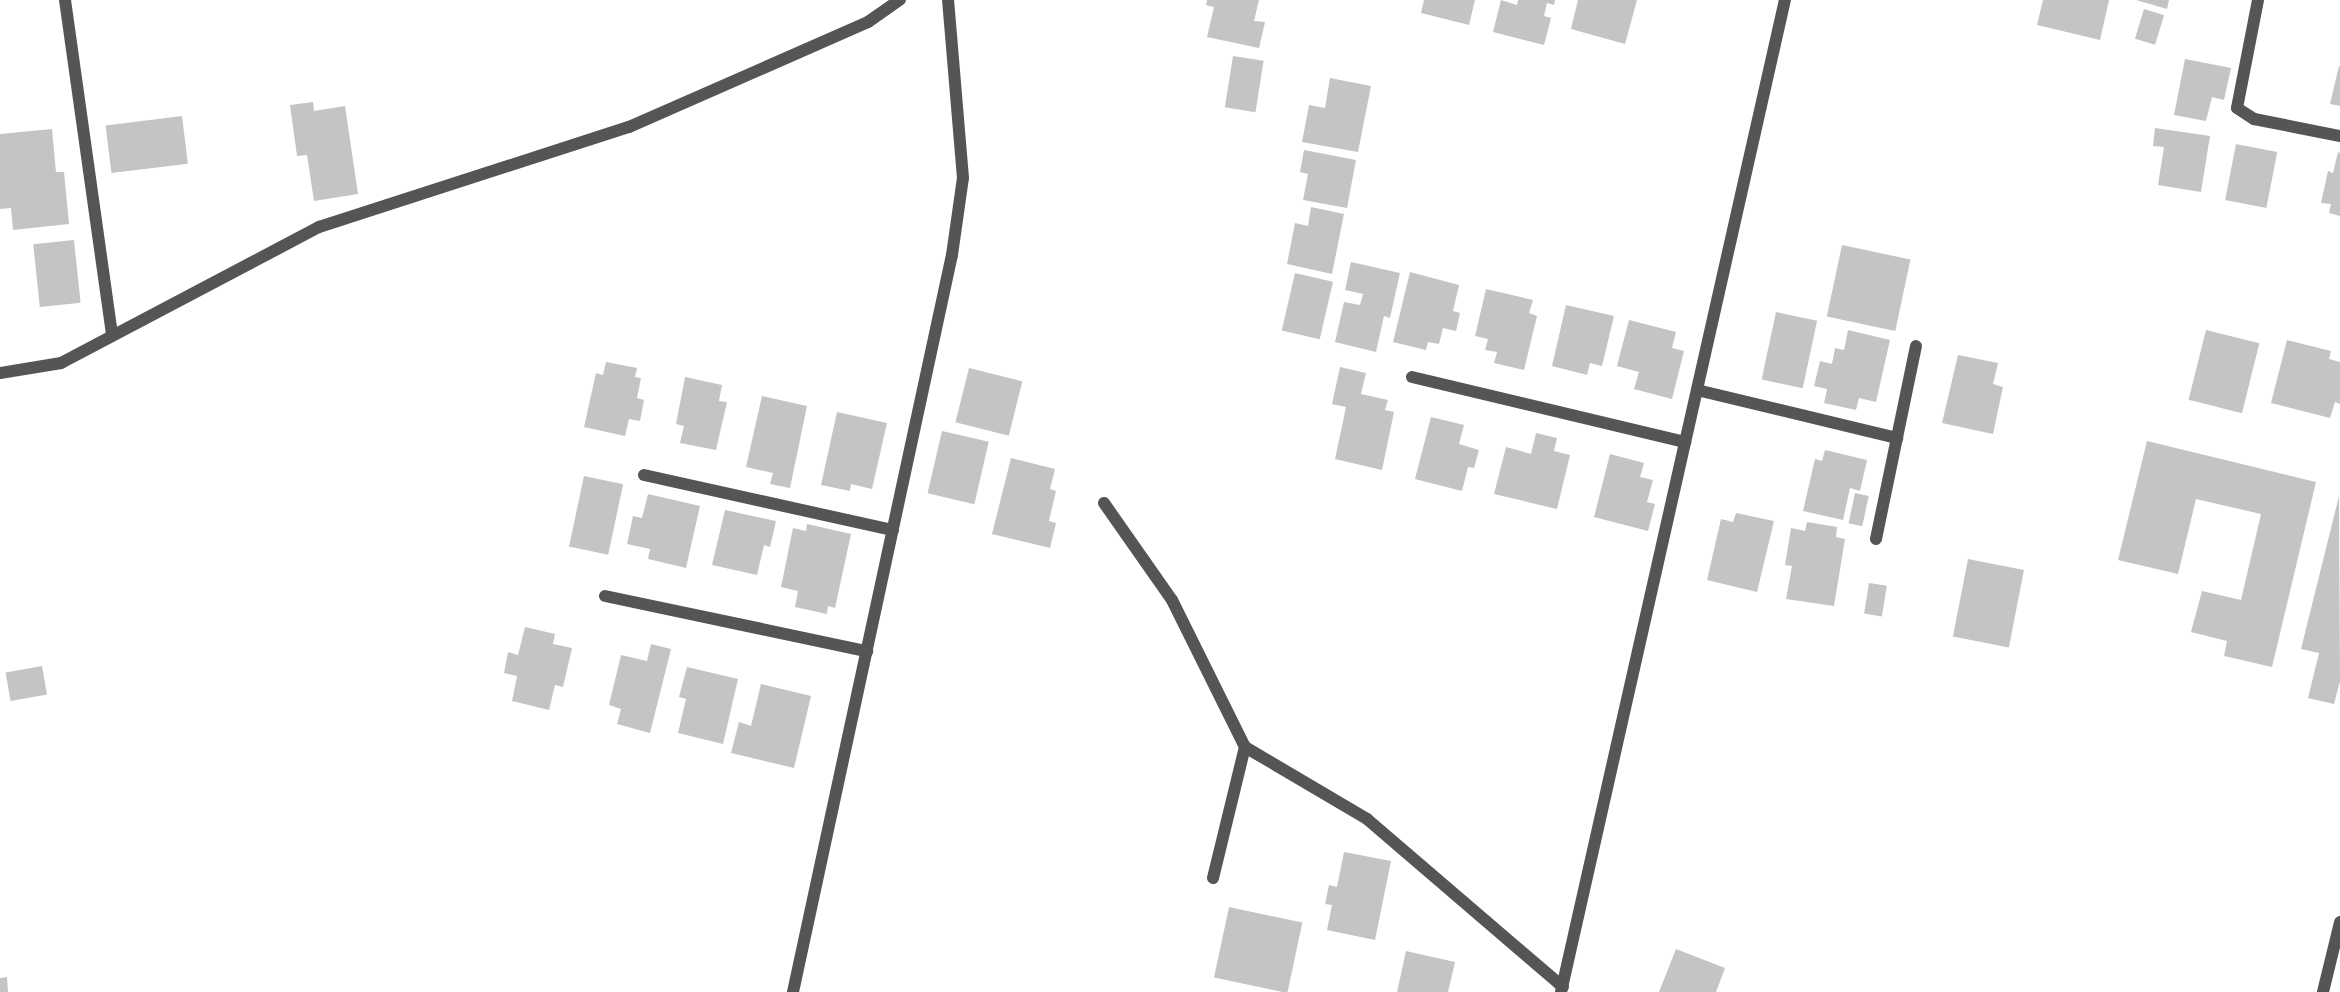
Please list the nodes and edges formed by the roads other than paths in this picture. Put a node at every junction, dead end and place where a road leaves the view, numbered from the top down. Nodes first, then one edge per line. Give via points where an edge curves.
1 (65, 0) edge
2 (900, 0) edge
3 (948, 0) edge
4 (1785, 0) edge
5 (2258, 0) edge
6 (2340, 136) edge
7 (112, 333) junction
8 (1916, 346) dead end
9 (0, 373) edge
10 (1412, 377) dead end
11 (1697, 390) junction
12 (1897, 438) junction
13 (1685, 442) junction
14 (644, 475) dead end
15 (1104, 503) dead end
16 (893, 530) junction
17 (1876, 539) dead end
18 (605, 596) dead end
19 (867, 651) junction
20 (1245, 747) junction
21 (1213, 878) dead end
22 (2339, 930) edge
23 (1562, 989) edge
24 (794, 992) edge
25 (2324, 992) edge

1 - 7 street
2 - 7 street via 868,22 629,127 319,226 168,309
3 - 16 street via 963,178 952,255
4 - 11 street
5 - 6 street via 2237,108 2254,119
7 - 9 street via 61,363
8 - 12 street
10 - 13 street
11 - 12 street
11 - 13 street
12 - 17 street
13 - 23 street
14 - 16 street
15 - 20 street via 1172,600
16 - 19 street
18 - 19 street
19 - 24 street
20 - 21 street
20 - 23 street via 1367,819
22 - 25 street

